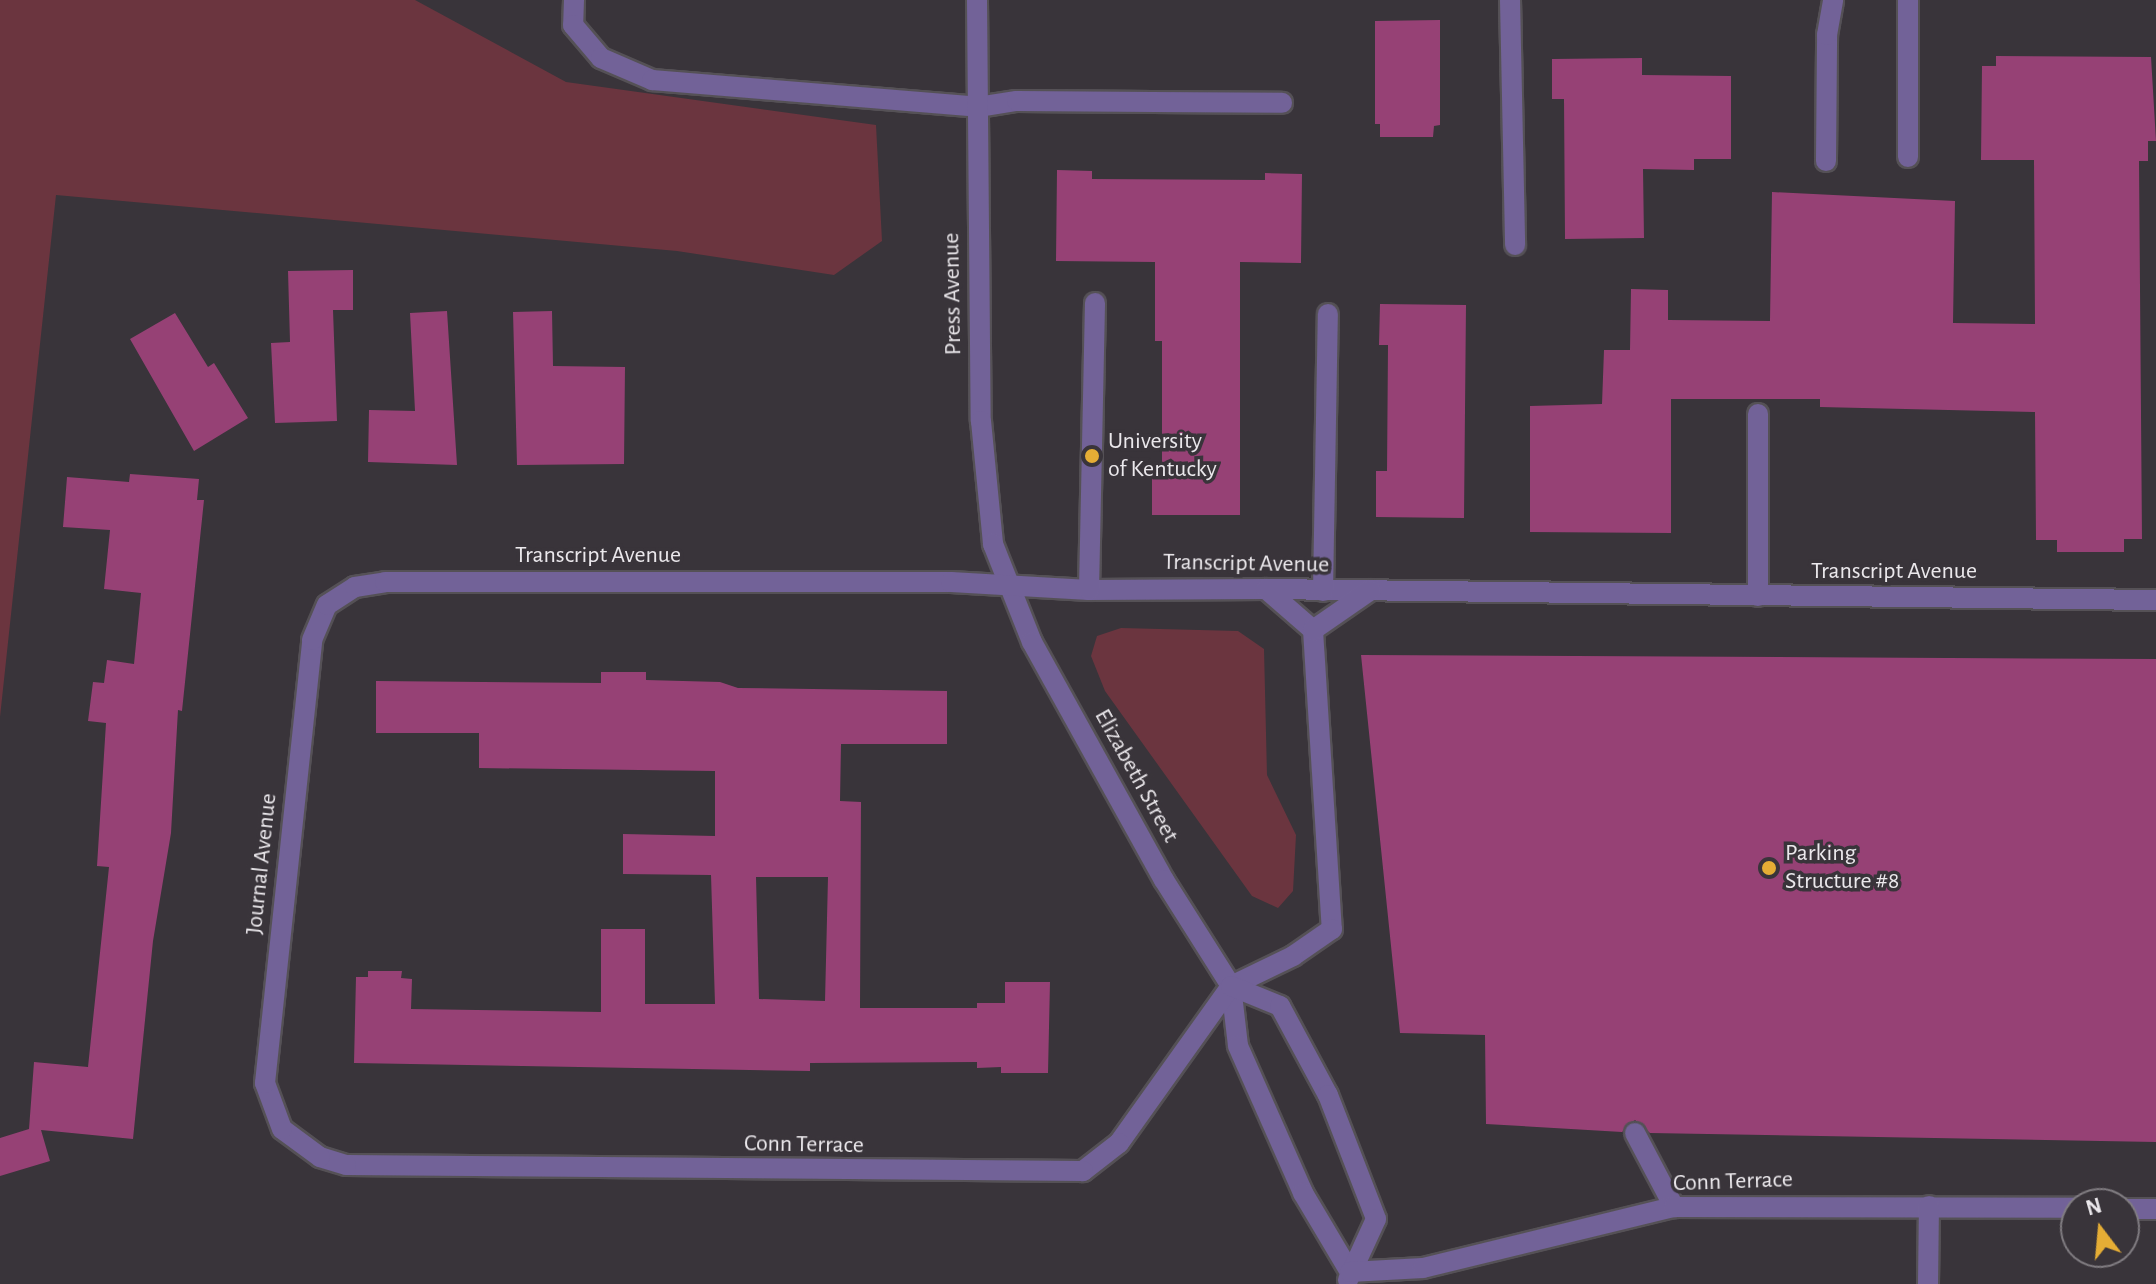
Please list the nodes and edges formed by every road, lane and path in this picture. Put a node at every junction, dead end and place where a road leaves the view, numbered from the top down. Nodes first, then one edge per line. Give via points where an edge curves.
1 (574, 0) edge
2 (977, 0) edge
3 (1510, 0) edge
4 (1833, 0) edge
5 (1908, 0) edge
6 (1282, 103) dead end
7 (978, 107) junction
8 (1908, 157) dead end
9 (1826, 161) dead end
10 (1515, 245) dead end
11 (1095, 303) dead end
12 (1328, 314) dead end
13 (1758, 414) dead end
14 (1006, 585) junction
15 (1266, 589) junction
16 (1089, 590) junction
17 (1371, 590) junction
18 (1323, 591) junction
19 (338, 595) joint
20 (1758, 596) junction
21 (2156, 600) edge
22 (1313, 630) junction
23 (1231, 986) junction
24 (1635, 1133) dead end
25 (290, 1140) joint
26 (1929, 1206) junction
27 (1674, 1207) junction
28 (2060, 1208) edge
29 (1348, 1278) edge
30 (1928, 1284) edge

1 - 7 street via 573,25 601,58 652,80
2 - 7 street, Press Avenue
3 - 10 street
4 - 9 street via 1827,35
5 - 8 street
6 - 7 street via 1017,101
7 - 14 street, Press Avenue via 984,475 993,544
11 - 16 street
12 - 18 street
13 - 20 street
14 - 16 street, Transcript Avenue
14 - 19 street, Transcript Avenue via 385,582
14 - 23 street, Elizabeth Street via 1164,880
15 - 16 street, Transcript Avenue
15 - 18 street, Transcript Avenue
15 - 22 street
17 - 18 street, Transcript Avenue
17 - 20 street, Transcript Avenue
17 - 22 street
19 - 25 street, Journal Avenue via 327,605 312,640 265,1083 267,1098
20 - 21 street, Transcript Avenue
22 - 23 street via 1332,929 1293,956
23 - 25 street, Conn Terrace via 1119,1143 1083,1171 1058,1175 346,1165
23 - 29 street, Elizabeth Street via 1238,1046 1303,1193
23 - 29 street via 1280,1006 1328,1095 1376,1219
24 - 27 street
26 - 27 street, Conn Terrace
26 - 28 street, Conn Terrace
26 - 30 street
27 - 29 street, Conn Terrace via 1423,1268

